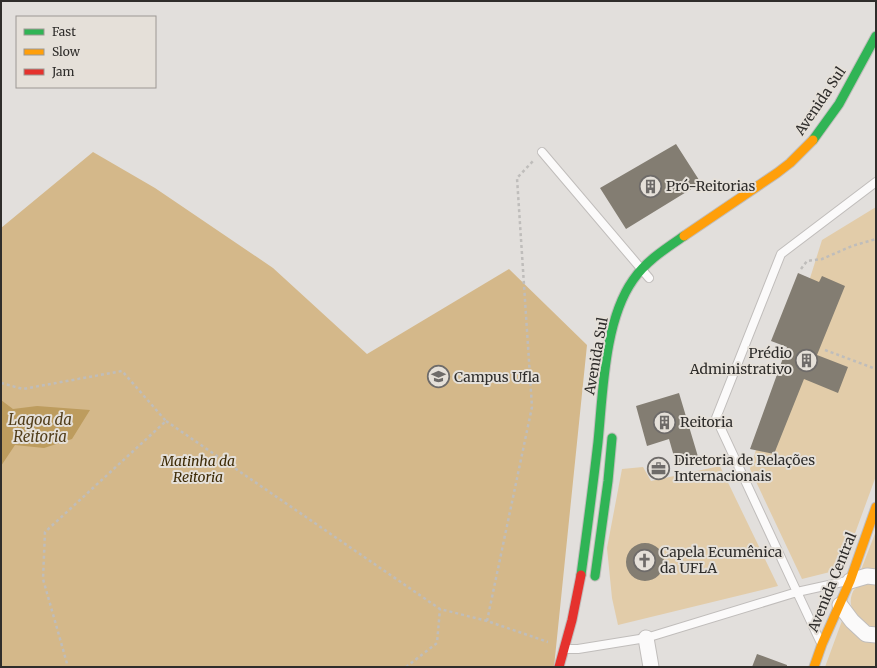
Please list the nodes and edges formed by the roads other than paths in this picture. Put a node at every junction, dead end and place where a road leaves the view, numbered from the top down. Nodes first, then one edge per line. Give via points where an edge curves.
1 (876, 36) edge
2 (542, 152) road end
3 (876, 182) edge
4 (640, 269) junction
5 (649, 278) dead end
6 (614, 426) dead end
7 (876, 507) edge
8 (876, 577) edge
9 (850, 581) junction
10 (594, 584) dead end
11 (797, 592) junction
12 (840, 605) junction
13 (876, 635) edge
14 (582, 637) dead end
15 (646, 638) junction
16 (822, 644) junction
17 (565, 648) junction
18 (577, 652) junction
19 (559, 667) edge
20 (651, 667) edge
21 (814, 667) edge

1 - 4 street, Avenida Sul via 847,92 821,132 805,149 754,190 692,229
2 - 4 lane
3 - 11 lane via 781,254 716,418
4 - 5 lane
4 - 17 street, Avenida Sul via 628,288 618,313 608,356 582,571
6 - 10 street
7 - 9 street, Avenida Central
8 - 9 street via 867,576
9 - 11 lane
9 - 12 street, Avenida Central
11 - 15 lane
11 - 16 lane
12 - 13 street via 866,634
12 - 16 street, Avenida Central
14 - 18 street
15 - 18 lane
15 - 20 street
16 - 21 street, Avenida Central
17 - 18 lane
17 - 19 street, Avenida Sul

